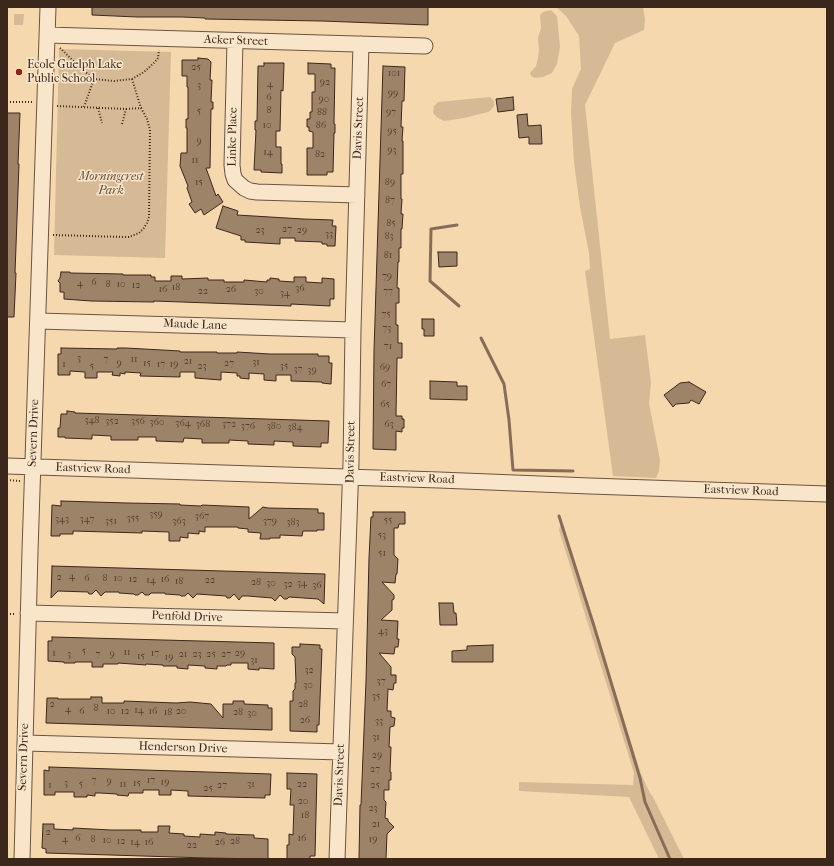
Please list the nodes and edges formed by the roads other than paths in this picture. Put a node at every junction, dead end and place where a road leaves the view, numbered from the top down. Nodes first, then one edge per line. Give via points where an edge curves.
1 (48, 7) edge
2 (47, 35) junction
3 (235, 41) junction
4 (361, 44) junction
5 (425, 46) dead end
6 (357, 195) junction
7 (38, 321) junction
8 (353, 330) junction
9 (7, 466) edge
10 (33, 467) junction
11 (350, 477) junction
12 (827, 494) edge
13 (22, 614) junction
14 (345, 621) junction
15 (25, 743) junction
16 (341, 752) junction
17 (22, 859) edge
18 (337, 859) edge

1 - 2 street, Severn Drive
2 - 3 street, Acker Street
2 - 7 street, Severn Drive
3 - 4 street, Acker Street
3 - 6 street, Linke Place via 232,165 235,180 244,188 256,192
4 - 5 street, Acker Street
4 - 6 street, Davis Street
6 - 8 street, Davis Street
7 - 8 street, Maude Lane
7 - 10 street, Severn Drive
8 - 11 street, Davis Street
9 - 10 street, Eastview Road
10 - 11 street, Eastview Road
10 - 13 street, Severn Drive
11 - 12 street, Eastview Road
11 - 14 street, Davis Street
13 - 14 street, Penfold Drive
13 - 15 street, Severn Drive
14 - 16 street, Davis Street
15 - 16 street, Henderson Drive
15 - 17 street, Severn Drive
16 - 18 street, Davis Street

